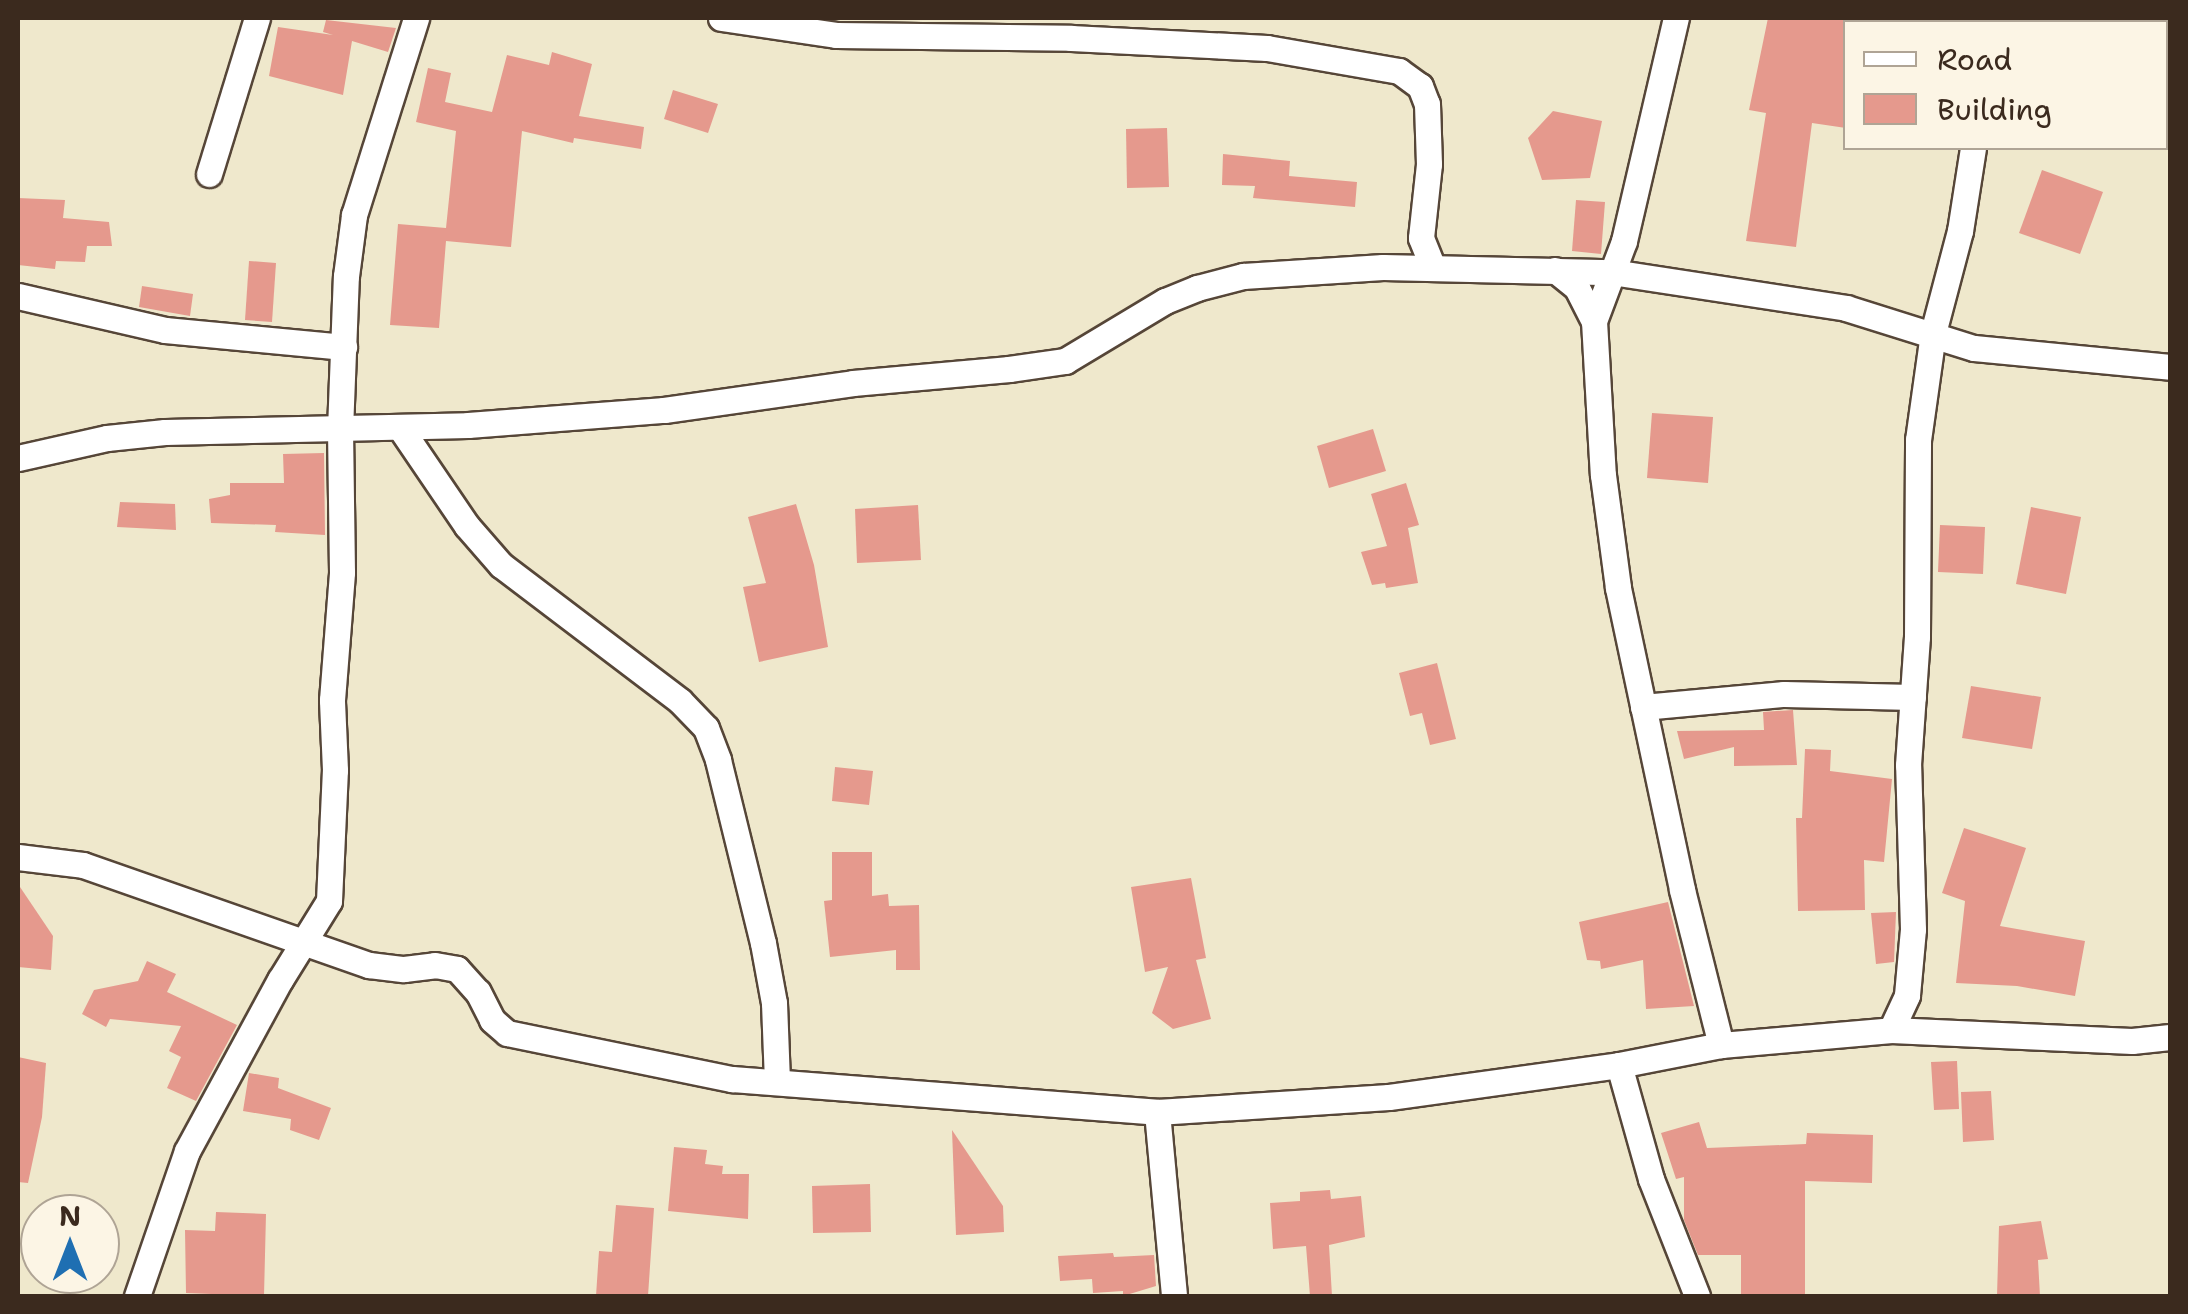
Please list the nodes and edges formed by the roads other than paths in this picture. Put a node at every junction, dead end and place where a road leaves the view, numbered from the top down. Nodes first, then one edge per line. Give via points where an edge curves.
1 (257, 18) edge
2 (416, 18) edge
3 (721, 18) edge
4 (1045, 18) edge
5 (1676, 18) edge
6 (1071, 38) junction
7 (1973, 150) edge
8 (209, 174) dead end
9 (1433, 268) junction
10 (1555, 270) junction
11 (1612, 272) junction
12 (18, 296) edge
13 (1594, 321) junction
14 (1933, 333) junction
15 (344, 347) junction
16 (2170, 367) edge
17 (340, 430) junction
18 (401, 430) junction
19 (18, 458) edge
20 (1913, 697) junction
21 (1643, 708) junction
22 (18, 858) edge
23 (305, 941) junction
24 (1891, 1030) junction
25 (2170, 1037) edge
26 (1722, 1045) junction
27 (1619, 1065) junction
28 (778, 1081) junction
29 (1157, 1112) junction
30 (137, 1296) edge
31 (1174, 1296) edge
32 (1697, 1296) edge

1 - 8 street
2 - 15 street via 354,215
3 - 6 street via 836,35
4 - 6 street
5 - 11 street
6 - 9 street via 1267,48 1399,70 1420,86 1427,104 1421,238
7 - 14 street
9 - 10 street
9 - 18 street via 1244,276 1165,301 1065,361 664,410
10 - 11 street
10 - 13 street via 1577,288
11 - 13 street
11 - 14 street via 1846,308
12 - 15 street via 165,330
13 - 21 street via 1603,475
14 - 16 street via 1974,348
14 - 20 street via 1918,440
15 - 17 street
17 - 18 street
17 - 19 street via 165,432
17 - 23 street via 334,854 330,901
18 - 28 street via 501,566 680,700 706,728 764,943
20 - 21 street via 1784,694
20 - 24 street via 1910,970
21 - 26 street
22 - 23 street via 83,866
23 - 28 street via 369,965 456,969 507,1033 732,1079
23 - 30 street via 187,1152
24 - 25 street
24 - 26 street
26 - 27 street
27 - 29 street via 1389,1097
27 - 32 street via 1651,1180
28 - 29 street
29 - 31 street

